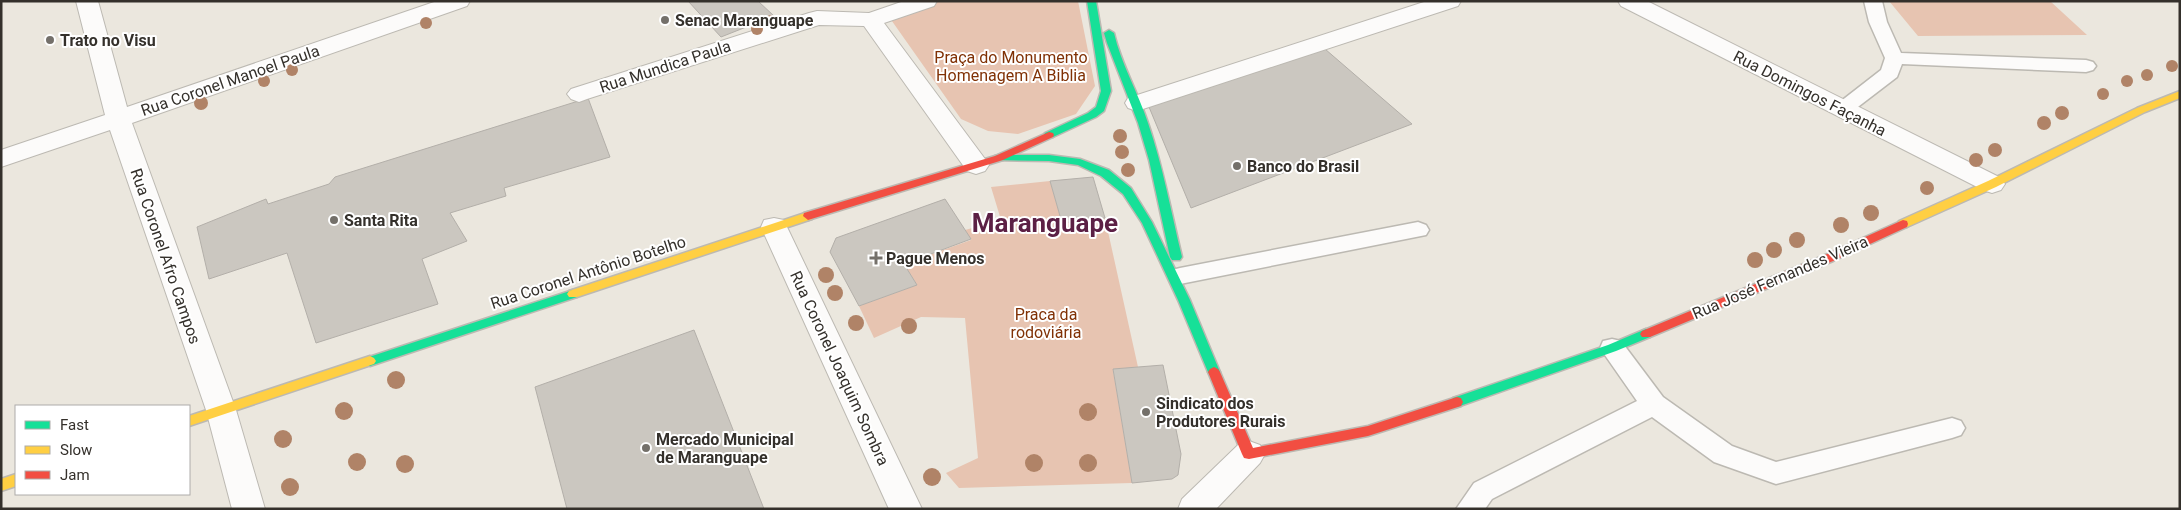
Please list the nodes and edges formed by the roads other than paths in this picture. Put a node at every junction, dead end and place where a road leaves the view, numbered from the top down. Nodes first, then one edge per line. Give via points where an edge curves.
1 (87, 1) edge
2 (459, 1) edge
3 (798, 1) edge
4 (926, 1) edge
5 (1091, 1) edge
6 (1098, 1) edge
7 (1450, 1) edge
8 (1629, 1) edge
9 (1873, 1) edge
10 (817, 18) junction
11 (871, 20) junction
12 (1894, 58) junction
13 (2086, 66) dead end
14 (579, 94) dead end
15 (2180, 94) edge
16 (1136, 103) junction
17 (1843, 109) junction
18 (118, 119) junction
19 (999, 158) junction
20 (1, 159) edge
21 (976, 165) junction
22 (1992, 184) junction
23 (774, 227) junction
24 (1418, 230) dead end
25 (1180, 276) junction
26 (1184, 300) junction
27 (1612, 348) junction
28 (1654, 404) junction
29 (221, 410) junction
30 (190, 421) edge
31 (1952, 428) dead end
32 (1249, 454) junction
33 (15, 480) edge
34 (1, 485) edge
35 (249, 509) edge
36 (906, 509) edge
37 (1194, 509) edge
38 (1469, 509) edge

1 - 18 street, Rua Coronel Afro Campos
2 - 18 street, Rua Coronel Manoel Paula
3 - 10 street
4 - 11 street, Rua Mundica Paula
5 - 19 street, Rua Coronel Antônio Botelho via 1106,91 1100,109
6 - 16 street via 1114,52
7 - 16 street
8 - 17 street, Rua Domingos Façanha
9 - 12 lane via 1878,22
10 - 11 street, Rua Mundica Paula
10 - 14 street, Rua Mundica Paula
11 - 21 street
12 - 13 lane
12 - 17 lane via 1890,73
15 - 22 street, Rua José Fernandes Vieira
16 - 25 street via 1152,151
17 - 22 street, Rua Domingos Façanha
18 - 20 street, Rua Coronel Manoel Paula
18 - 29 street, Rua Coronel Afro Campos
19 - 21 street, Rua Coronel Antônio Botelho
19 - 26 street, Rua Coronel Antônio Botelho via 1080,162 1105,173 1127,191 1147,222
21 - 23 street, Rua Coronel Antônio Botelho
22 - 27 street, Rua José Fernandes Vieira via 1829,258
23 - 29 street, Rua Coronel Antônio Botelho
23 - 36 street, Rua Coronel Joaquim Sombra
24 - 25 lane
25 - 26 street
26 - 32 street
27 - 28 lane
27 - 32 street, Rua José Fernandes Vieira via 1368,431
28 - 31 lane via 1723,454 1776,473
28 - 38 lane via 1483,491
29 - 30 street, Rua Coronel Antônio Botelho
29 - 35 street, Rua Coronel Afro Campos
32 - 37 street
33 - 34 street

